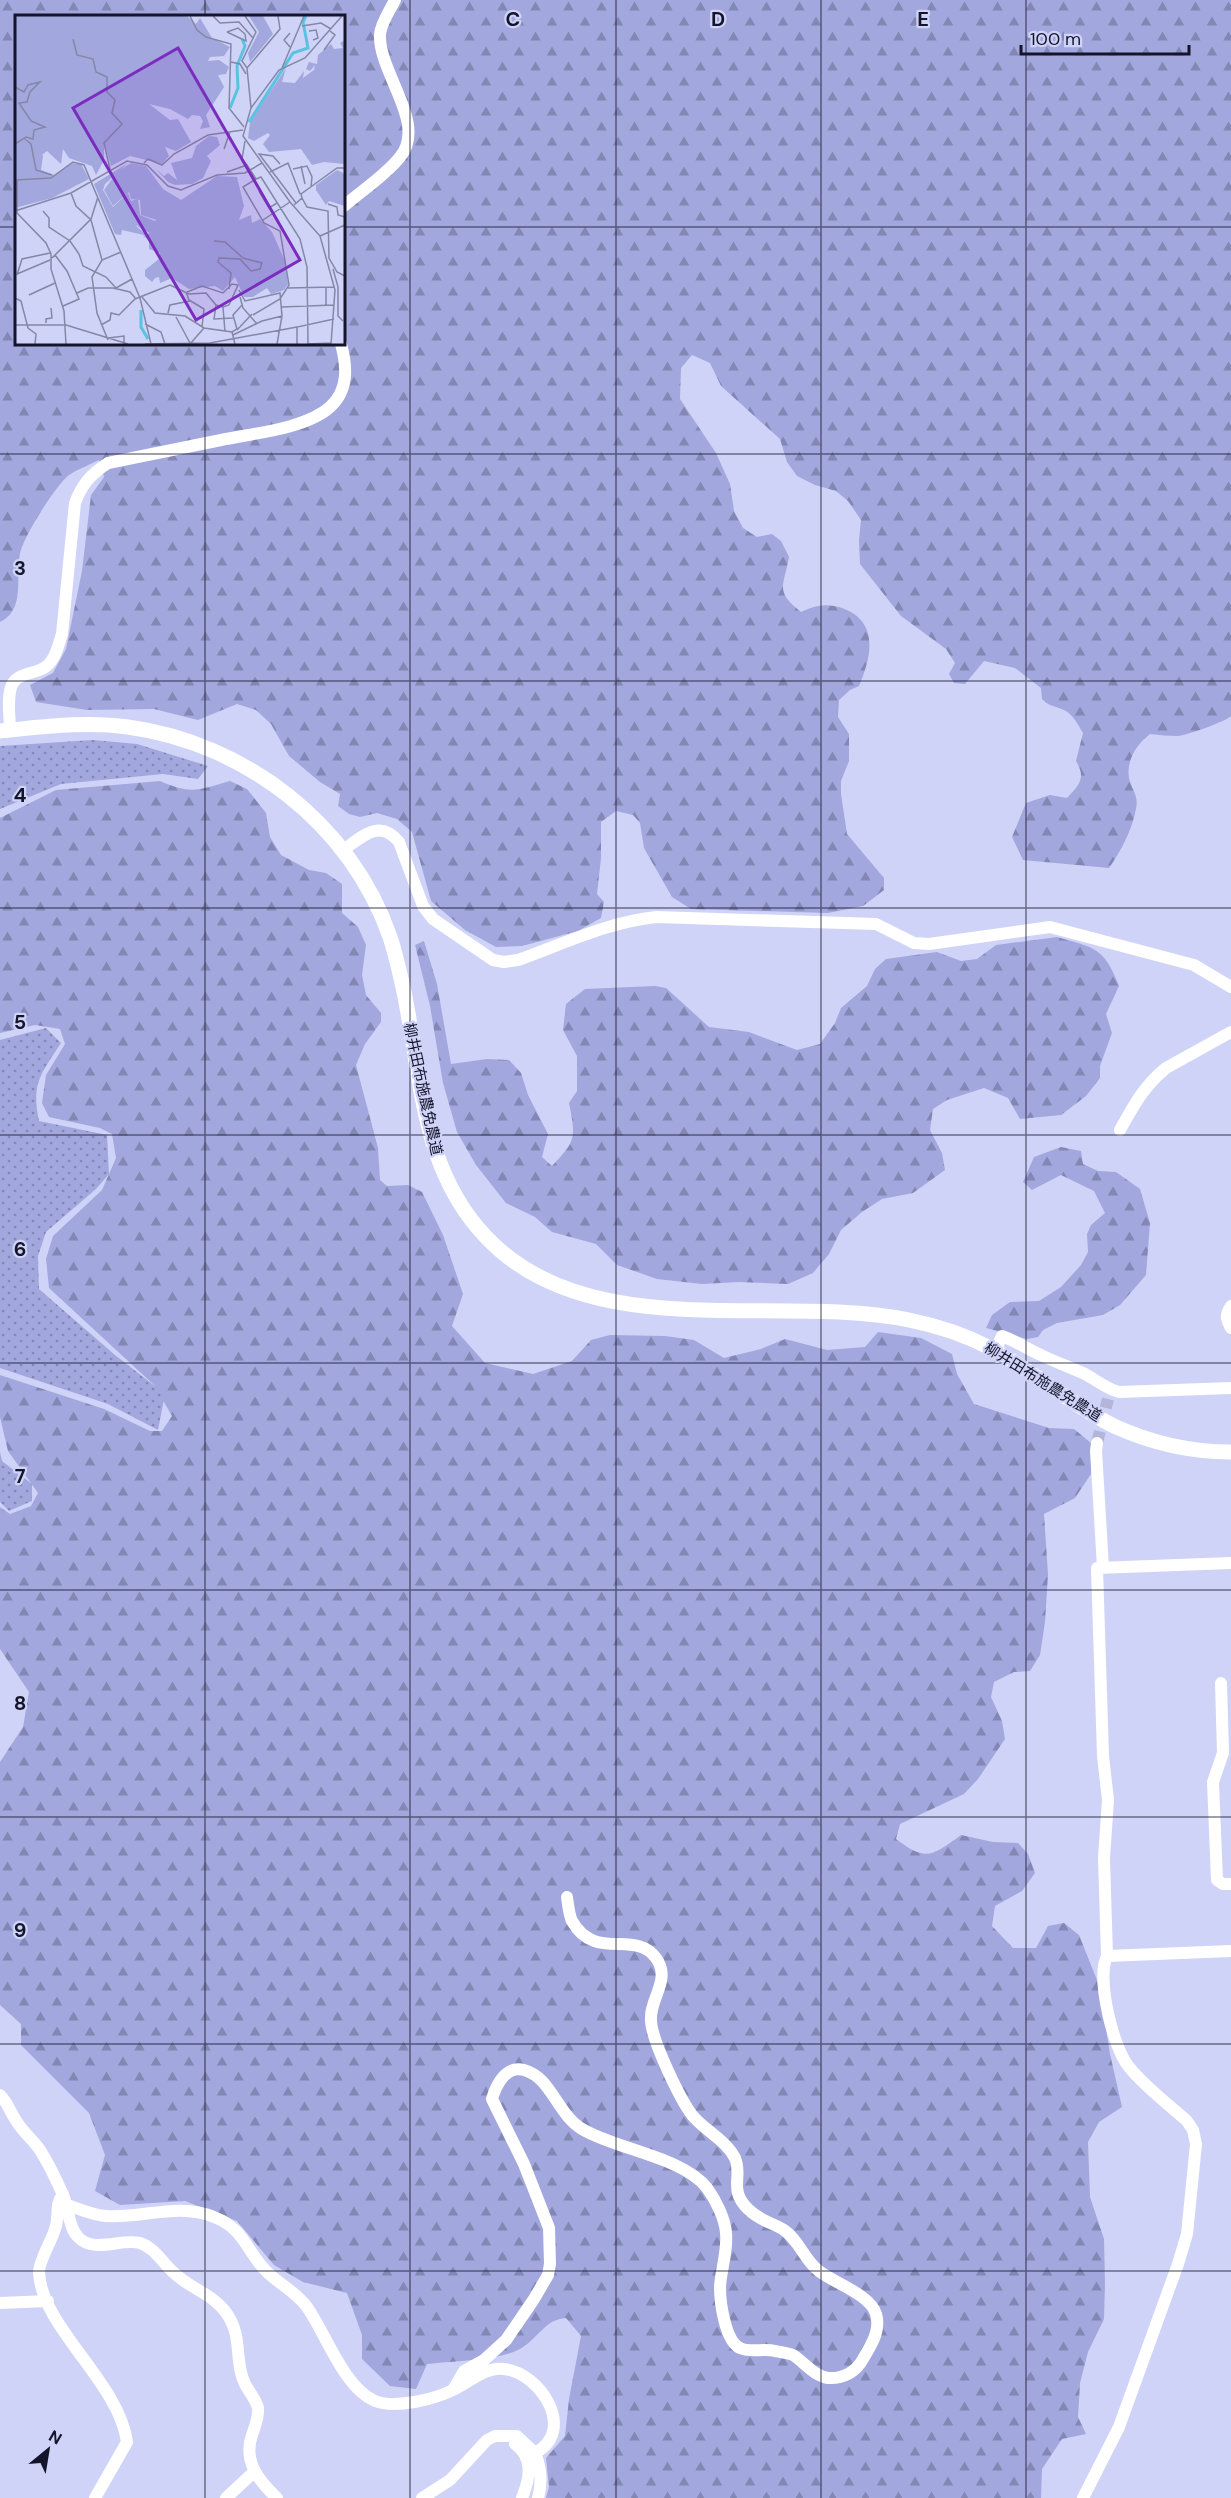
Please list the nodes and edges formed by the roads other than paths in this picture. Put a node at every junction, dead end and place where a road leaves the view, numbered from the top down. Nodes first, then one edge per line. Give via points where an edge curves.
1 (395, 0) edge
2 (345, 205) edge
3 (341, 345) edge
4 (5, 730) edge
5 (342, 851) junction
6 (1231, 987) edge
7 (1231, 1032) edge
8 (1120, 1130) dead end
9 (1231, 1306) edge
10 (1231, 1328) edge
11 (995, 1351) junction
12 (1231, 1388) edge
13 (1097, 1443) tunnel mouth
14 (1231, 1452) edge
15 (1231, 1563) edge
16 (1102, 1567) junction
17 (1221, 1683) dead end
18 (1231, 1884) edge
19 (567, 1897) dead end
20 (1231, 1951) edge
21 (1107, 1956) junction
22 (0, 2095) edge
23 (65, 2199) junction
24 (48, 2301) junction
25 (0, 2303) edge
26 (453, 2390) junction
27 (504, 2436) junction
28 (535, 2453) junction
29 (254, 2472) junction
30 (95, 2498) edge
31 (226, 2498) edge
32 (277, 2498) edge
33 (422, 2498) edge
34 (522, 2498) edge
35 (538, 2498) edge
36 (1083, 2498) edge

1 - 2 street via 380,32 383,54 409,127 408,142 400,157
3 - 4 street via 344,389 332,406 317,417 108,464 93,472 80,488 75,503 62,634 57,650 43,669 21,675 13,683
4 - 5 street, 柳井田布施農免農道 via 70,724 125,726 202,745 250,768 276,786 302,806
5 - 6 street via 375,830 393,834 423,906 433,919 482,954 504,962 613,925 656,917 876,924 914,943 929,944 1050,927 1194,965
5 - 11 street, 柳井田布施農免農道 via 390,937 441,1171 473,1223 506,1257 554,1286 598,1300 675,1308 802,1311 904,1319 960,1334
7 - 8 street via 1156,1076 1142,1090
9 - 10 street via 1226,1320
11 - 12 street via 1002,1336 1015,1340 1104,1384 1109,1394
11 - 14 street, 柳井田布施農免農道 via 1113,1425 1167,1444
13 - 16 street
15 - 16 street
16 - 21 street via 1097,1568 1108,1800 1104,1858
17 - 18 street via 1222,1753 1213,1782 1217,1880
19 - 26 street via 572,1920 592,1941 603,1945 629,1944 656,1957 663,1976 650,2019 659,2052 693,2115 735,2159 737,2193 764,2222 783,2229 798,2242 821,2273 869,2302 876,2313 875,2338 860,2366 846,2376 826,2378 792,2355 766,2349 743,2350 734,2345 725,2326 720,2289 726,2232 706,2187 674,2166 582,2129 560,2110 543,2080 522,2069 510,2071 497,2084 492,2099 549,2228 548,2275 506,2340 484,2360 464,2371
20 - 21 street
21 - 36 street via 1103,1965 1110,2023 1127,2066 1187,2121 1196,2144 1187,2234 1178,2264 1119,2427
22 - 23 street via 39,2148
23 - 24 street via 57,2201 57,2224 39,2272
23 - 26 street via 92,2214 108,2217 161,2211 214,2217 243,2237 263,2268 306,2306 362,2393 391,2404 420,2401
23 - 29 street via 72,2229 82,2241 142,2244 228,2314 236,2330 242,2374 258,2408 249,2446
24 - 25 street
24 - 30 street via 113,2402 126,2435 123,2452
26 - 28 street via 491,2369 504,2369 530,2380 552,2408 554,2429 551,2440
27 - 28 street via 517,2436
27 - 33 street via 487,2440 457,2473
27 - 34 street via 526,2455 529,2466
28 - 35 street via 540,2468
29 - 31 street
29 - 32 street

